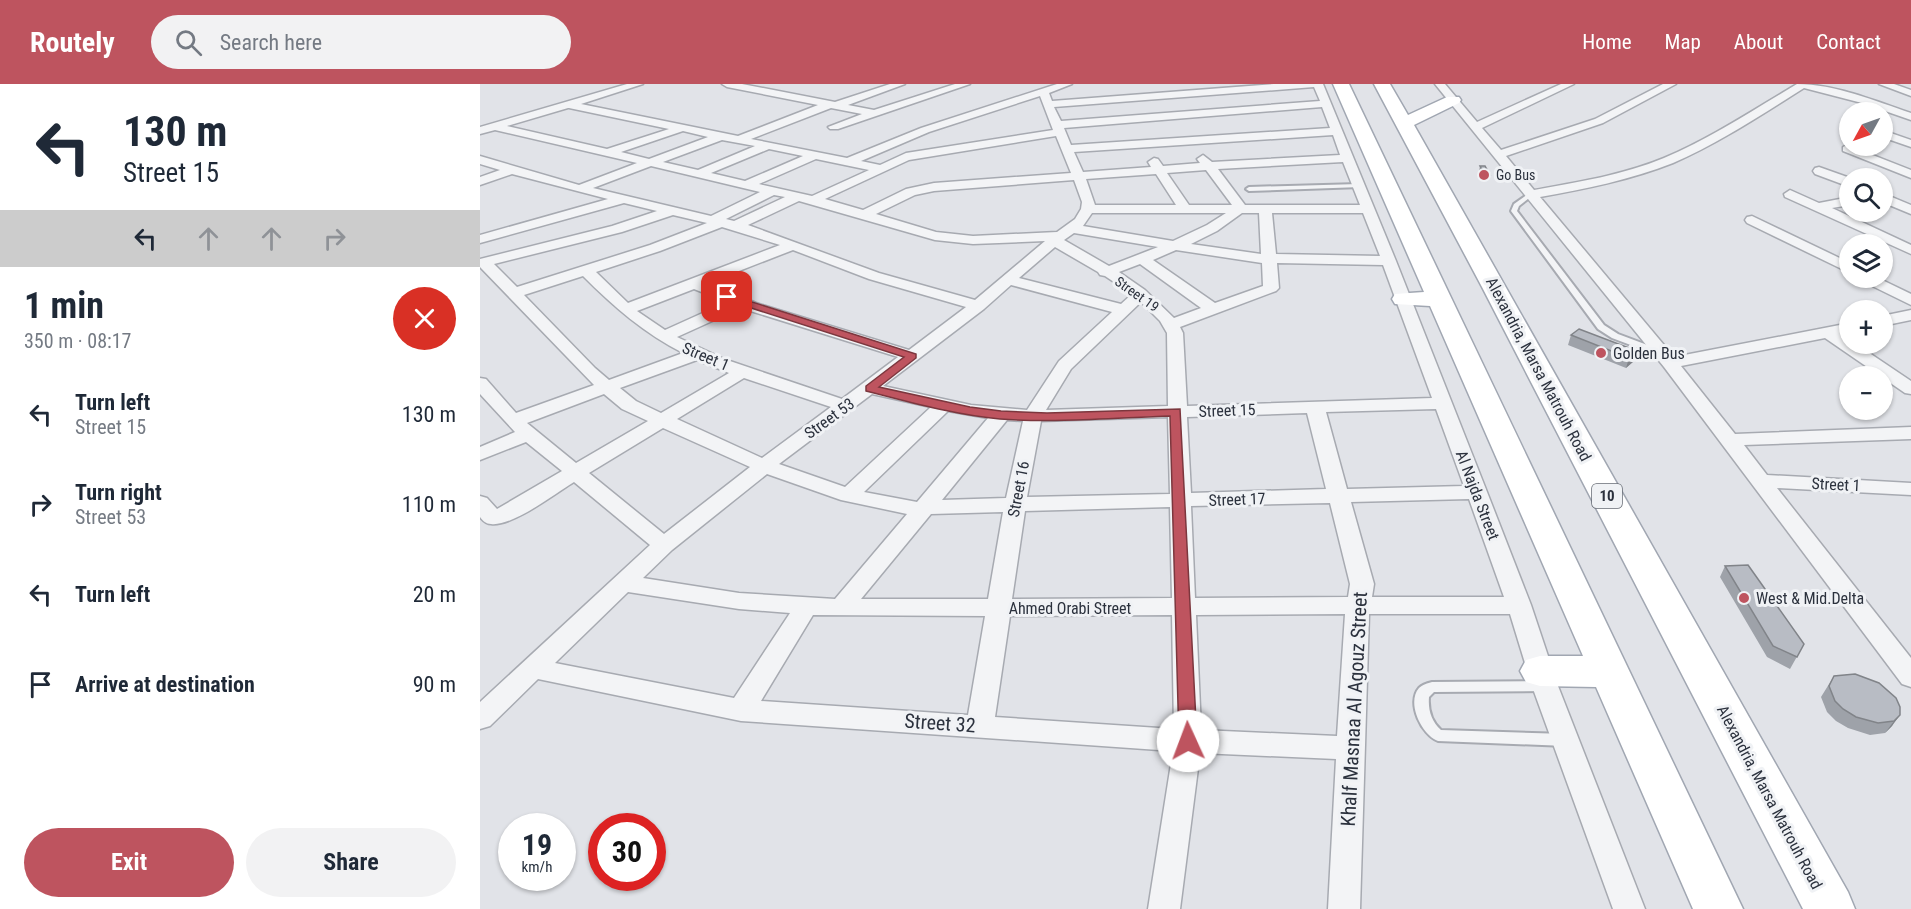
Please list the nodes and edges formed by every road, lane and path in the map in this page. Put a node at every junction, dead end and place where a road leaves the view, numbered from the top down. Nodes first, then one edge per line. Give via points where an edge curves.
1 (611, 84) edge
2 (727, 84) edge
3 (965, 84) edge
4 (1067, 84) edge
5 (1142, 84) edge
6 (1316, 84) edge
7 (1382, 84) edge
8 (1440, 84) edge
9 (1569, 84) edge
10 (1641, 84) edge
11 (1884, 84) edge
12 (634, 85) edge
13 (894, 85) edge
14 (1803, 85) edge
15 (800, 87) dead end
16 (1666, 87) edge
17 (1186, 88) edge
18 (1911, 93) edge
19 (780, 94) junction
20 (1334, 94) edge
21 (1151, 95) junction
22 (1046, 98) junction
23 (1453, 100) junction
24 (569, 105) junction
25 (834, 105) junction
26 (1905, 112) edge
27 (872, 113) junction
28 (1911, 117) edge
29 (1125, 119) junction
30 (1405, 123) junction
31 (495, 127) junction
32 (834, 127) dead end
33 (1475, 127) junction
34 (683, 128) junction
35 (1178, 129) junction
36 (480, 131) edge
37 (1337, 131) junction
38 (721, 135) junction
39 (1061, 136) junction
40 (1893, 138) edge
41 (740, 139) junction
42 (992, 143) junction
43 (1911, 144) edge
44 (769, 145) junction
45 (1142, 145) junction
46 (607, 153) junction
47 (815, 155) junction
48 (1498, 155) junction
49 (1864, 156) edge
50 (1000, 157) dead end
51 (1347, 158) junction
52 (480, 160) edge
53 (850, 161) junction
54 (647, 163) junction
55 (1209, 166) junction
56 (879, 168) junction
57 (1158, 169) junction
58 (512, 170) junction
59 (1819, 171) dead end
60 (698, 174) junction
61 (1911, 174) edge
62 (1078, 176) junction
63 (1839, 179) edge
64 (480, 181) edge
65 (746, 185) junction
66 (1359, 186) junction
67 (578, 189) junction
68 (1249, 189) dead end
69 (772, 191) junction
70 (1790, 194) dead end
71 (1530, 195) junction
72 (796, 197) junction
73 (623, 199) junction
74 (813, 200) junction
75 (1893, 202) edge
76 (1839, 203) edge
77 (1817, 207) junction
78 (1240, 208) junction
79 (1265, 208) junction
80 (1088, 209) junction
81 (1185, 209) junction
82 (1368, 209) junction
83 (1911, 210) edge
84 (672, 211) junction
85 (864, 215) junction
86 (1752, 220) dead end
87 (716, 222) junction
88 (736, 226) junction
89 (1062, 235) junction
90 (480, 239) edge
91 (793, 245) junction
92 (1172, 246) junction
93 (1911, 250) edge
94 (1141, 258) junction
95 (1270, 260) junction
96 (1389, 261) junction
97 (482, 263) edge
98 (1839, 264) edge
99 (586, 270) junction
100 (1105, 272) junction
101 (1008, 280) junction
102 (694, 283) junction
103 (1887, 288) edge
104 (514, 292) junction
105 (1141, 294) junction
106 (1404, 299) junction
107 (1439, 299) junction
108 (1911, 300) edge
109 (741, 302) junction
110 (978, 306) junction
111 (1211, 308) junction
112 (627, 309) junction
113 (1123, 310) junction
114 (1172, 324) junction
115 (1839, 330) edge
116 (1828, 332) junction
117 (664, 337) junction
118 (697, 354) junction
119 (912, 356) junction
120 (1666, 359) junction
121 (744, 371) junction
122 (480, 383) edge
123 (606, 388) junction
124 (870, 388) junction
125 (1911, 389) edge
126 (1443, 403) junction
127 (944, 405) junction
128 (846, 406) junction
129 (1315, 407) junction
130 (1176, 412) junction
131 (1001, 415) junction
132 (1033, 416) junction
133 (661, 421) junction
134 (520, 427) junction
135 (1911, 433) edge
136 (1729, 440) junction
137 (480, 454) edge
138 (764, 466) junction
139 (576, 472) junction
140 (1761, 481) junction
141 (1911, 489) edge
142 (1477, 492) junction
143 (848, 495) junction
144 (1338, 496) junction
145 (1180, 500) junction
146 (480, 503) edge
147 (1015, 505) junction
148 (923, 509) junction
149 (664, 545) junction
150 (622, 583) junction
151 (1519, 605) junction
152 (1359, 606) junction
153 (806, 607) junction
154 (1184, 607) junction
155 (842, 608) junction
156 (998, 608) junction
157 (532, 668) junction
158 (1609, 672) junction
159 (1911, 677) edge
160 (1543, 679) junction
161 (741, 710) junction
162 (480, 718) edge
163 (980, 726) junction
164 (1566, 740) junction
165 (1188, 741) junction
166 (1351, 748) junction
167 (1164, 909) edge
168 (1344, 909) edge
169 (1629, 909) edge
170 (1718, 909) edge
171 (1830, 909) edge

1 - 12 street
2 - 19 street
3 - 27 street
4 - 22 street
5 - 21 street
6 - 17 street
6 - 20 street, Al Najda Street
7 - 30 main road, Alexandria, Marsa Matrouh Road / 10
8 - 23 street
9 - 33 street
10 - 16 street
11 - 18 street
12 - 24 street
13 - 25 street
14 - 26 street
14 - 71 street via 1706,143 1669,160 1593,184
15 - 19 street
16 - 48 street via 1599,121
17 - 21 street
19 - 25 street
20 - 35 street
20 - 37 street, Al Najda Street
20 - 107 main road
21 - 22 street
21 - 35 street
22 - 39 street
22 - 53 street via 908,136
23 - 30 main road
23 - 33 street
24 - 31 street
24 - 34 street
25 - 27 street
25 - 41 street
26 - 28 street
27 - 32 street
29 - 35 street
29 - 39 street
29 - 45 street
30 - 171 main road, Alexandria, Marsa Matrouh Road / 10
31 - 36 street
31 - 46 street
33 - 48 street
34 - 38 street
34 - 46 street
35 - 37 street
35 - 45 street
35 - 55 street
37 - 51 street, Al Najda Street
38 - 41 street
38 - 54 street
39 - 42 street
39 - 45 street
39 - 62 street
40 - 43 street
41 - 44 street
42 - 50 street
42 - 56 street via 906,157
44 - 47 street
44 - 60 street
45 - 57 street
46 - 54 street
47 - 53 street
47 - 65 street
48 - 71 street
49 - 61 street
51 - 55 street
51 - 66 street, Al Najda Street
52 - 58 street
53 - 56 street
54 - 60 street
54 - 67 street
55 - 57 street
55 - 78 street
56 - 74 street
57 - 62 street
57 - 81 street
58 - 64 street
58 - 67 street
59 - 63 street
60 - 65 street
62 - 80 street
62 - 85 street via 920,190
65 - 69 street
66 - 68 lane
66 - 82 street, Al Najda Street
67 - 73 street
69 - 72 street
69 - 87 street
70 - 77 street
71 - 120 street
71 - 120 lane via 1514,211 1601,327
72 - 74 street
72 - 88 street
73 - 84 street
73 - 90 street
74 - 85 street
75 - 83 street
76 - 77 street
77 - 93 street
78 - 79 street
78 - 81 street
78 - 92 street via 1221,223
79 - 82 street
79 - 95 street
80 - 81 street
80 - 89 street, Street 53 via 1080,222
82 - 96 street, Al Najda Street
84 - 87 street
84 - 97 street
85 - 89 street via 951,238
86 - 98 street
87 - 88 street
87 - 99 street via 665,245
88 - 91 street
89 - 92 street
89 - 100 street, Street 19
89 - 101 street, Street 53
91 - 102 street
91 - 110 street via 874,276
92 - 94 street
92 - 95 street
94 - 100 street
94 - 111 street
95 - 96 street
95 - 111 street via 1271,288
96 - 106 street, Al Najda Street
97 - 104 street, Street 17
99 - 104 street
99 - 112 street, Street 1
100 - 105 street, Street 19
101 - 110 street, Street 53
101 - 113 street
102 - 109 street
102 - 112 street
103 - 108 street
104 - 123 street, Street 17
105 - 113 street, Street 16
105 - 114 street, Street 19
106 - 107 main road
106 - 126 street, Al Najda Street
107 - 158 main road
109 - 117 street
109 - 119 street
110 - 119 street, Street 53
111 - 114 street
112 - 117 street, Street 1
113 - 132 street, Street 16 via 1065,364
114 - 130 street, Street 19
115 - 116 street
116 - 120 street
116 - 125 street
117 - 118 street, Street 1
118 - 121 street, Street 1
118 - 123 street
119 - 124 street, Street 53
120 - 136 street
121 - 128 street, Street 1
121 - 133 street
122 - 134 street
123 - 133 street, Street 17
123 - 134 street
124 - 127 street, Street 15
124 - 128 street, Street 53
126 - 129 street, Street 15
126 - 142 street, Al Najda Street
127 - 131 street, Street 15
127 - 143 street
128 - 138 street, Street 53
129 - 130 street, Street 15
129 - 144 street, Khalf Masnaa Al Agouz Street
130 - 132 street, Street 15
130 - 145 street, Street 19
131 - 132 street, Street 15
131 - 148 street
132 - 147 street, Street 16
133 - 138 street, Street 17
133 - 139 street
134 - 137 street
134 - 139 street
135 - 136 street
136 - 140 street
138 - 143 street, Street 17
138 - 149 street, Street 53
139 - 146 street via 498,517 490,517
139 - 149 street
140 - 141 street, Street 1
140 - 159 street
142 - 144 street, Street 17
142 - 151 street, Al Najda Street
143 - 148 street, Street 17
144 - 145 street, Street 17
144 - 152 street, Khalf Masnaa Al Agouz Street via 1362,584
145 - 147 street, Street 17
145 - 154 street, Street 19
147 - 148 street, Street 17
147 - 156 street, Street 16
148 - 155 street
149 - 150 street, Street 53
150 - 153 street, Ahmed Orabi Street
150 - 157 street, Street 53
151 - 152 street, Ahmed Orabi Street
151 - 160 street, Al Najda Street
152 - 154 street, Ahmed Orabi Street
152 - 166 street, Khalf Masnaa Al Agouz Street
153 - 155 street, Ahmed Orabi Street
153 - 161 street
154 - 156 street, Ahmed Orabi Street
154 - 165 street, Street 19
155 - 156 street, Ahmed Orabi Street
156 - 163 street, Street 16
157 - 161 street, Street 32
157 - 162 street, Street 53
158 - 160 main road
158 - 170 main road
160 - 164 street, Al Najda Street
160 - 164 lane via 1432,687 1424,692 1422,700 1427,724 1438,735
161 - 163 street, Street 32
163 - 165 street, Street 32
164 - 169 street, Al Najda Street
165 - 166 street, Street 32
165 - 167 street, Street 19
166 - 168 street, Khalf Masnaa Al Agouz Street

